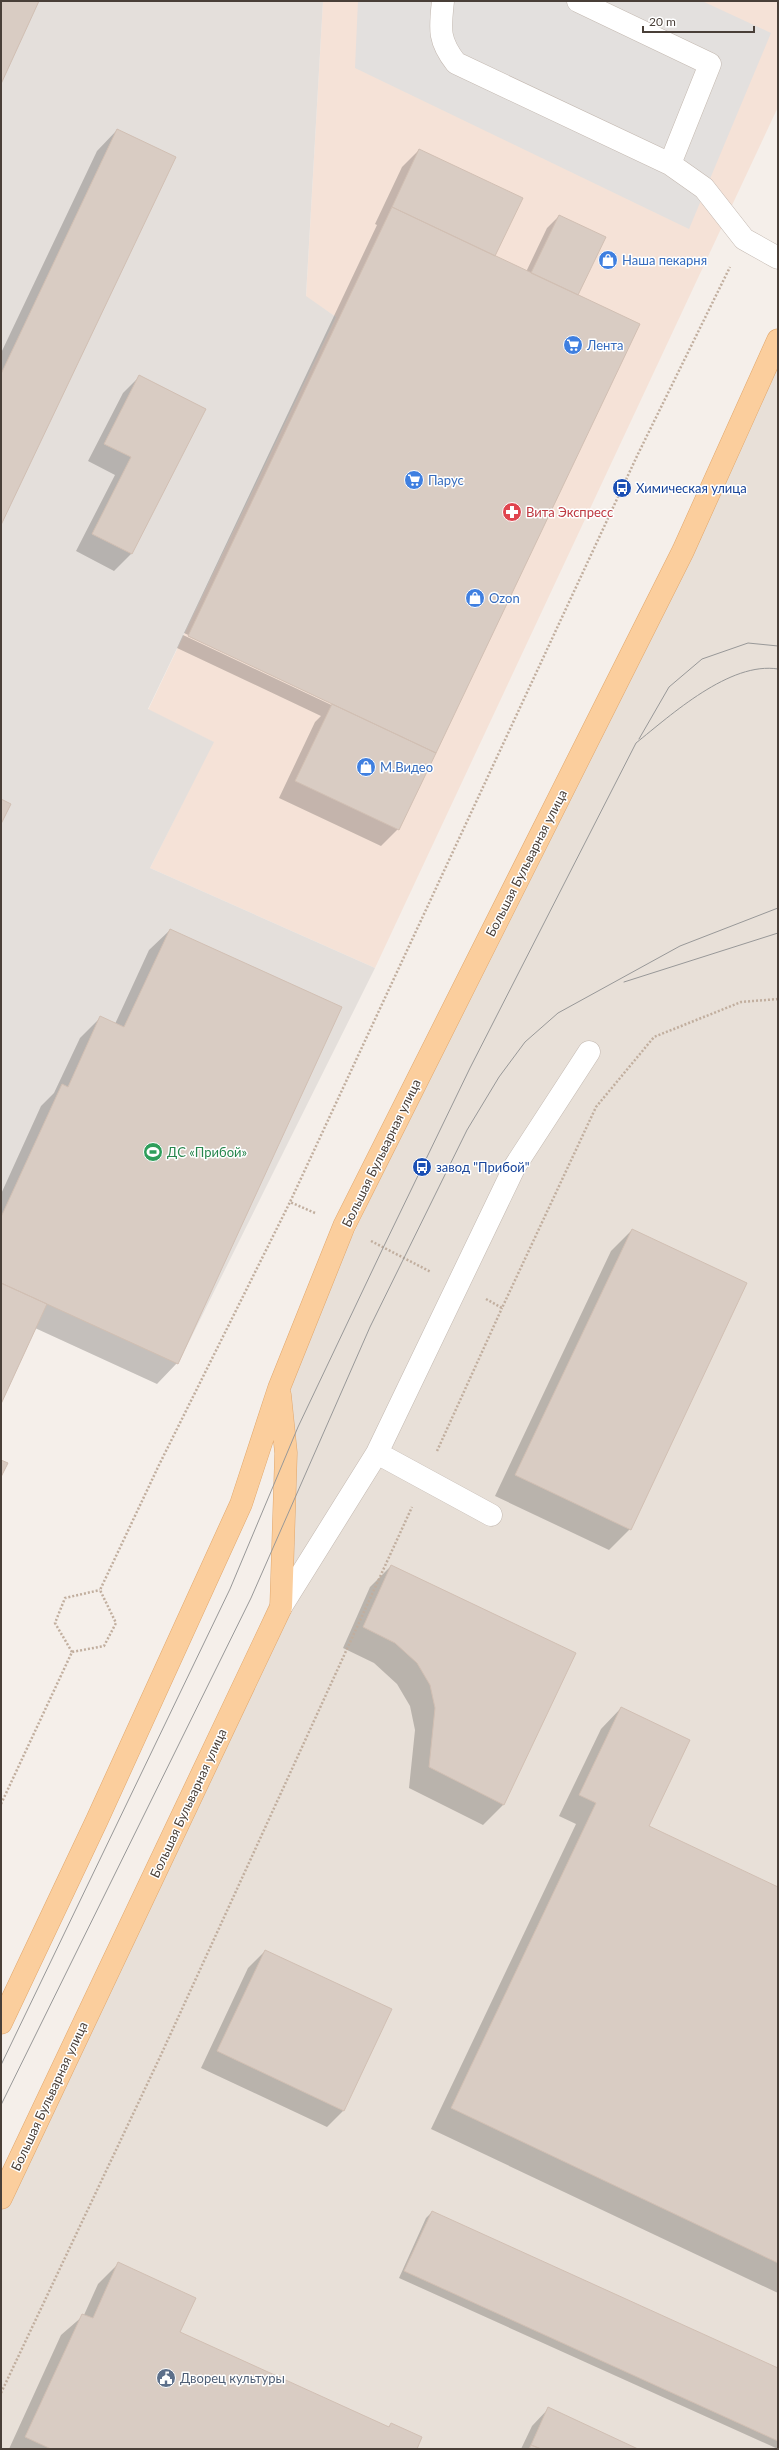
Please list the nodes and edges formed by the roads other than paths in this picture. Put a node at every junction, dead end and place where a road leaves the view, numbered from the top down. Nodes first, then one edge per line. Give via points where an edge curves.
1 (443, 1) edge
2 (578, 1) edge
3 (670, 164) junction
4 (778, 258) edge
5 (778, 340) edge
6 (589, 1052) dead end
7 (279, 1388) junction
8 (377, 1453) junction
9 (491, 1515) dead end
10 (281, 1607) junction
11 (1, 2023) edge
12 (1, 2198) edge

1 - 3 lane via 441,25 444,47 456,63
2 - 3 lane via 710,64
3 - 4 lane via 704,188 744,239
5 - 7 main road, Большая Бульварная улица via 683,551 344,1226
6 - 8 lane via 515,1166
7 - 10 main road, Большая Бульварная улица via 286,1454
7 - 11 main road, Большая Бульварная улица via 241,1504
8 - 9 lane
8 - 10 lane
10 - 12 main road, Большая Бульварная улица

